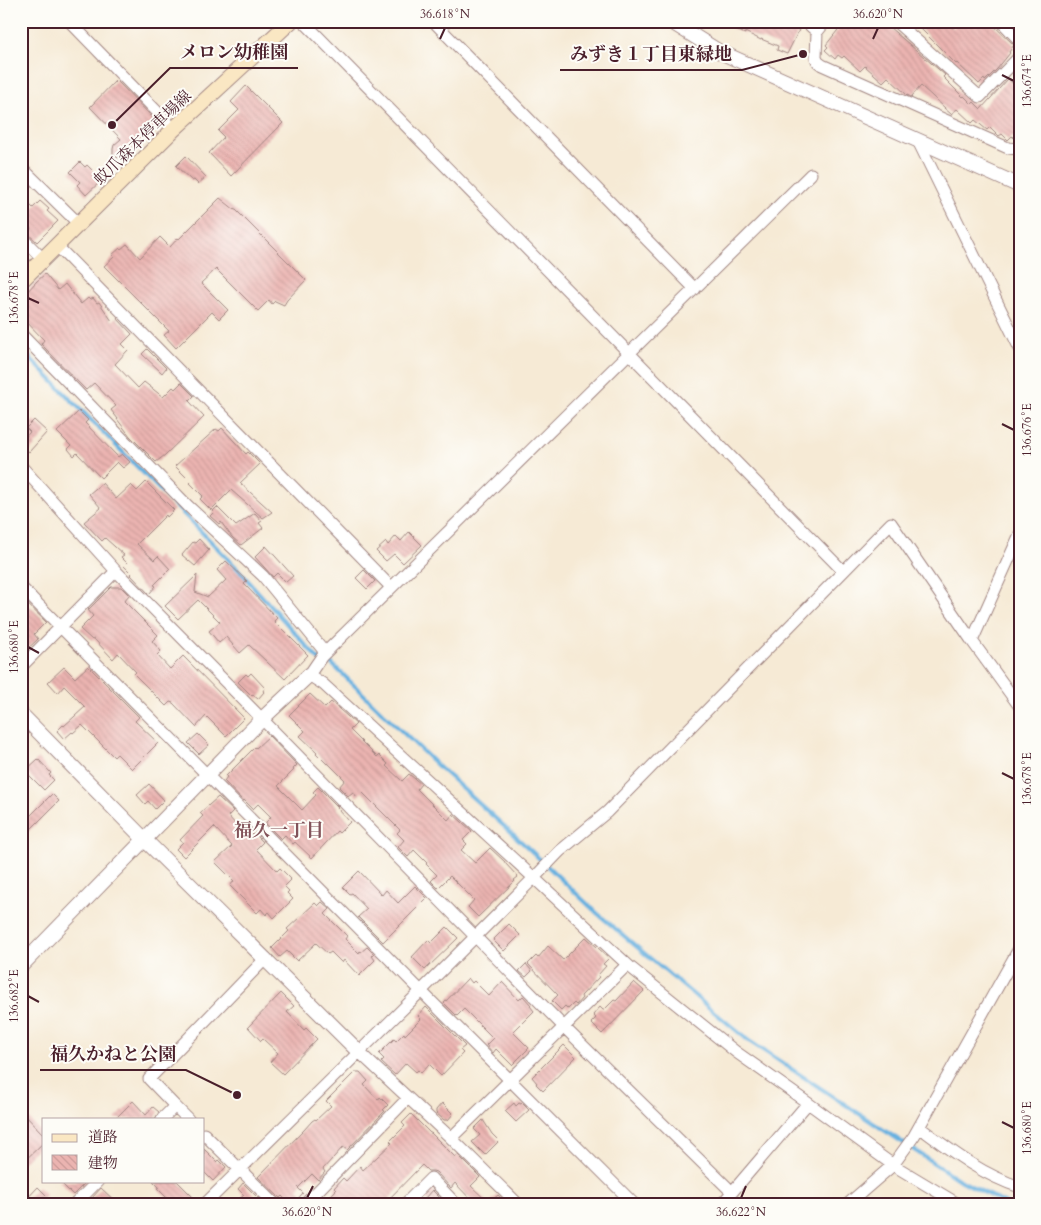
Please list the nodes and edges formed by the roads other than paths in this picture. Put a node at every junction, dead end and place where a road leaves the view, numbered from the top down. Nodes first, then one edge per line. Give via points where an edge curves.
1 (68, 21) edge
2 (291, 21) edge
3 (302, 21) edge
4 (433, 21) edge
5 (670, 21) edge
6 (804, 21) edge
7 (826, 21) edge
8 (895, 21) edge
9 (1000, 21) edge
10 (817, 32) junction
11 (1020, 41) edge
12 (1020, 56) edge
13 (174, 129) junction
14 (918, 141) junction
15 (1020, 146) edge
16 (21, 168) edge
17 (812, 174) dead end
18 (1020, 186) edge
19 (79, 224) junction
20 (21, 237) edge
21 (57, 246) junction
22 (43, 259) junction
23 (21, 281) edge
24 (694, 289) junction
25 (21, 334) edge
26 (1020, 349) edge
27 (629, 353) junction
28 (21, 466) edge
29 (1020, 534) edge
30 (843, 571) junction
31 (116, 572) junction
32 (21, 587) edge
33 (391, 588) junction
34 (61, 628) junction
35 (972, 641) junction
36 (323, 654) junction
37 (21, 667) edge
38 (312, 672) junction
39 (1020, 707) edge
40 (21, 714) edge
41 (262, 718) junction
42 (207, 775) junction
43 (144, 839) junction
44 (536, 875) junction
45 (475, 937) junction
46 (1020, 947) edge
47 (266, 958) junction
48 (627, 965) junction
49 (21, 966) edge
50 (421, 991) junction
51 (564, 1027) junction
52 (359, 1052) junction
53 (510, 1080) junction
54 (408, 1098) junction
55 (808, 1103) junction
56 (175, 1106) junction
57 (163, 1118) edge
58 (187, 1118) edge
59 (916, 1132) junction
60 (205, 1135) edge
61 (452, 1138) junction
62 (895, 1162) junction
63 (239, 1169) junction
64 (97, 1182) edge
65 (1020, 1187) edge
66 (732, 1192) junction
67 (75, 1204) edge
68 (205, 1204) edge
69 (275, 1204) edge
70 (305, 1204) edge
71 (405, 1204) edge
72 (456, 1204) edge
73 (518, 1204) edge
74 (634, 1204) edge
75 (722, 1204) edge
76 (848, 1204) edge
77 (958, 1204) edge

1 - 13 street
2 - 13 main road, 蚊爪森本停車場線
3 - 27 street
4 - 24 street
5 - 14 street via 718,51
6 - 10 street
7 - 10 street
8 - 12 street via 980,97
9 - 11 street
10 - 15 street via 816,58 822,65 1008,148
13 - 19 main road, 蚊爪森本停車場線
14 - 18 street
14 - 26 street
16 - 19 street
17 - 24 street
19 - 21 main road, 蚊爪森本停車場線
20 - 22 street
21 - 22 main road, 蚊爪森本停車場線
21 - 33 street
22 - 23 main road, 蚊爪森本停車場線
24 - 27 street
25 - 36 street via 188,506 263,576
27 - 30 street
27 - 33 street
28 - 31 street
29 - 35 street
30 - 35 street via 891,522
30 - 44 street via 607,812
31 - 34 street
31 - 41 street
32 - 34 street
33 - 36 street
34 - 37 street
34 - 42 street
35 - 39 street
36 - 38 street
38 - 41 street
38 - 44 street
40 - 43 street
41 - 42 street
41 - 45 street
42 - 43 street
42 - 50 street
43 - 47 street
43 - 49 street
44 - 45 street
44 - 48 street
45 - 50 street
45 - 51 street
46 - 59 street
47 - 52 street
47 - 56 street via 149,1079
48 - 51 street
48 - 55 street via 736,1052
50 - 52 street
50 - 53 street
51 - 53 street
51 - 66 street
52 - 54 street
52 - 63 street
53 - 61 street
53 - 74 street
54 - 61 street
54 - 70 street
55 - 62 street
55 - 66 street
56 - 57 street
56 - 58 street
59 - 62 street
59 - 65 street
60 - 63 street
61 - 73 street
62 - 76 street
62 - 77 street
63 - 68 street
63 - 69 street
64 - 67 street
66 - 75 street
71 - 72 street via 431,1178

